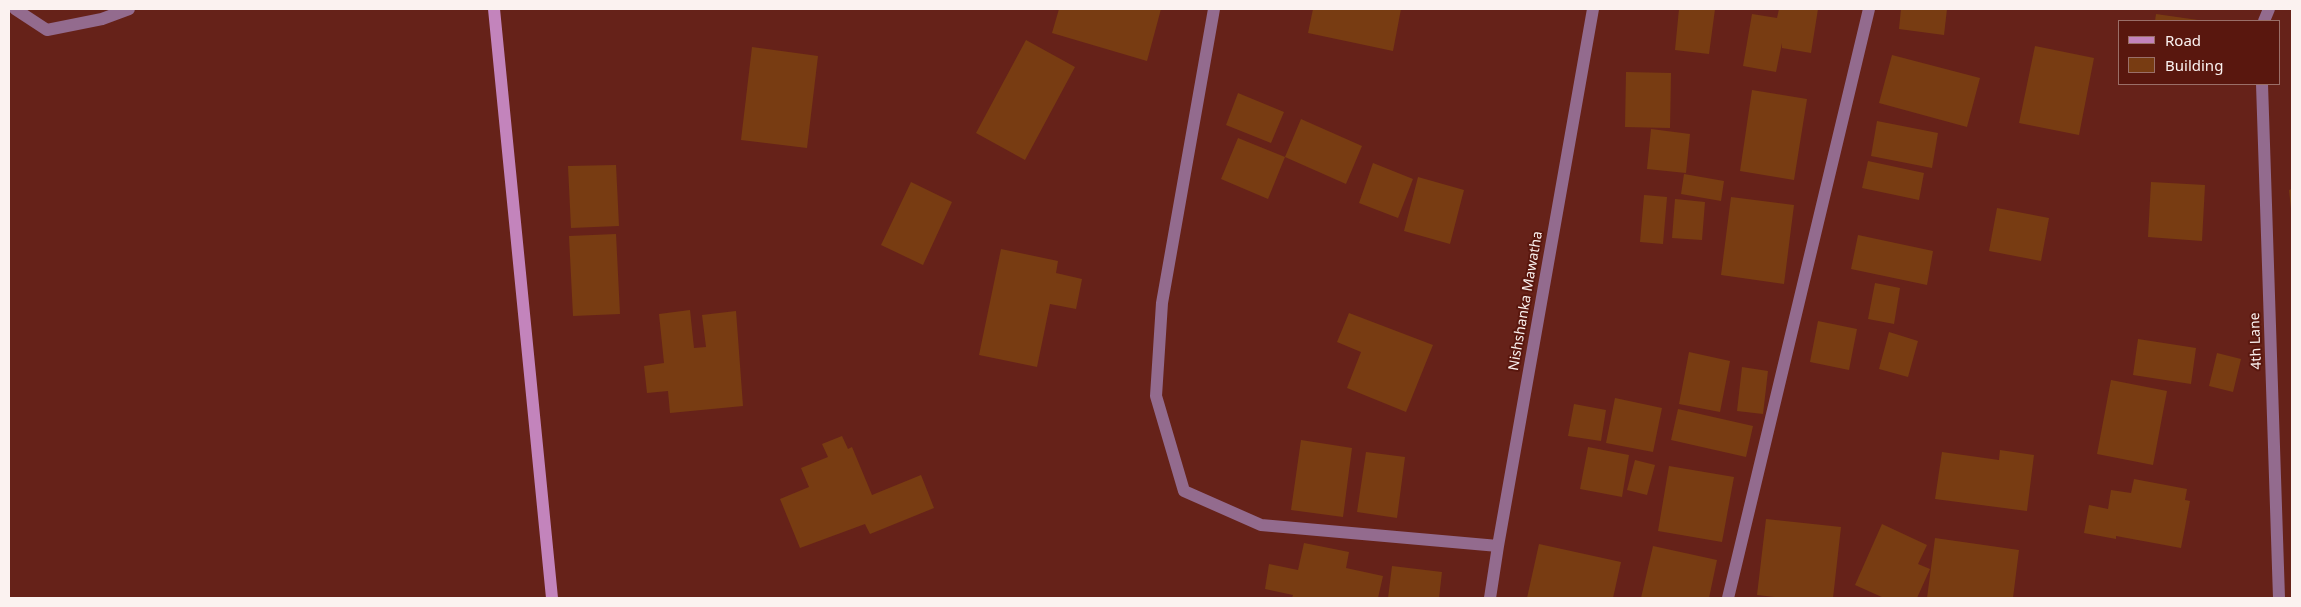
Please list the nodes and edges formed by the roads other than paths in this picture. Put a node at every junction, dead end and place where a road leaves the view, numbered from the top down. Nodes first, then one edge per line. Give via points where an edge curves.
1 (15, 9) edge
2 (129, 9) edge
3 (494, 9) edge
4 (1214, 9) edge
5 (1594, 9) edge
6 (1869, 9) edge
7 (2262, 85) edge
8 (1498, 546) junction
9 (552, 598) edge
10 (1490, 598) edge
11 (1728, 598) edge
12 (2279, 598) edge

1 - 2 street via 47,30 102,19
3 - 9 street
4 - 8 street via 1162,303 1156,396 1184,491 1261,525
5 - 8 street, Nishshanka Mawatha
6 - 11 street
7 - 12 street, 4th Lane
8 - 10 street, Nishshanka Mawatha

